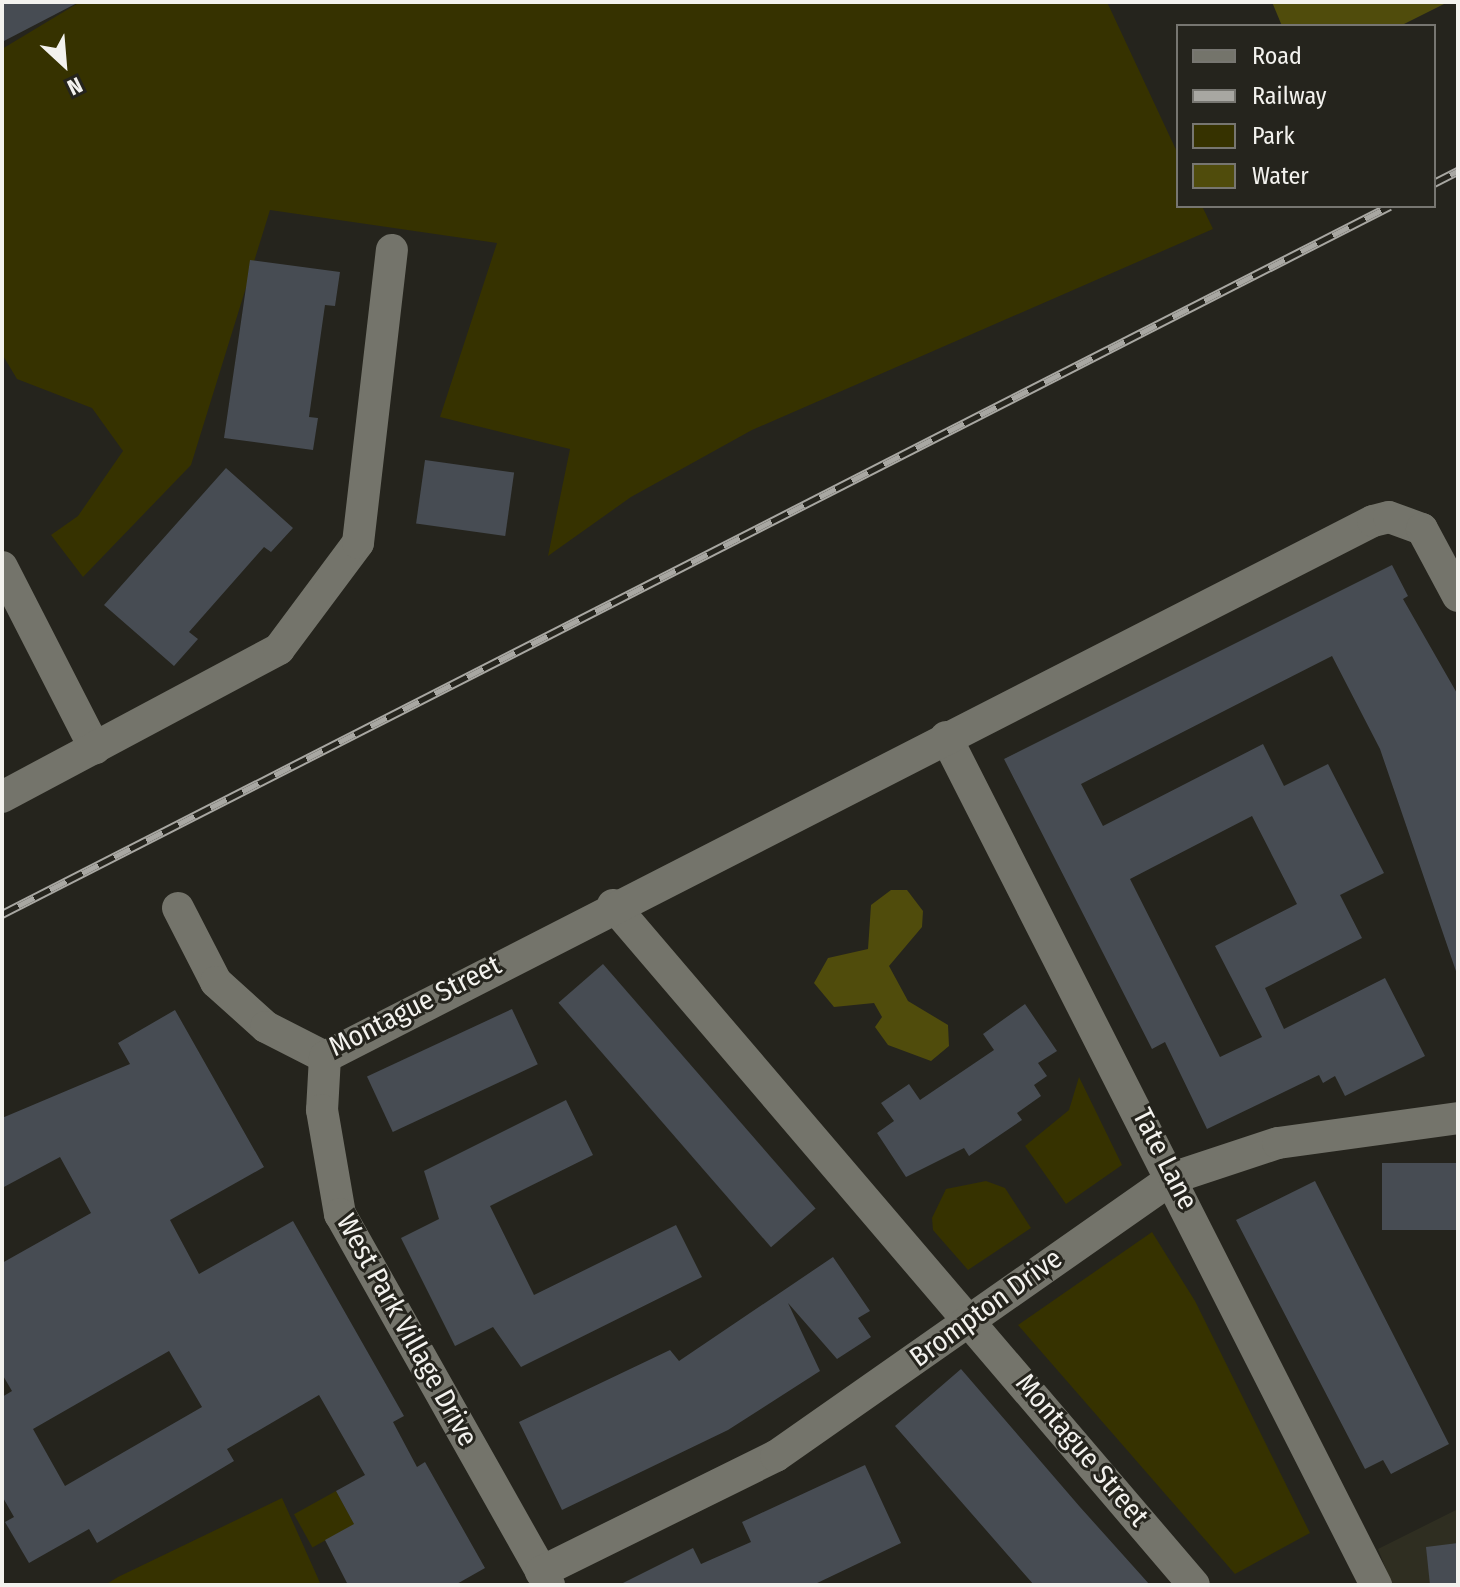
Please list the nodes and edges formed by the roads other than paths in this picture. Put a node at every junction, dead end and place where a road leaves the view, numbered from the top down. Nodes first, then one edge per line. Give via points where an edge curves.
1 (392, 250) dead end
2 (2, 567) edge
3 (1458, 596) edge
4 (946, 737) junction
5 (95, 749) junction
6 (2, 797) edge
7 (613, 905) junction
8 (178, 908) dead end
9 (325, 1057) junction
10 (1458, 1118) edge
11 (1175, 1177) junction
12 (969, 1315) junction
13 (545, 1578) edge
14 (1194, 1585) edge
15 (1376, 1585) edge

1 - 5 street via 358,543 279,649
2 - 5 street
3 - 4 street via 1422,529 1398,518 1373,521
4 - 7 street
4 - 11 street, Tate Lane
5 - 6 street
7 - 9 street, Montague Street
7 - 12 street
8 - 9 street, Montague Street via 216,982 266,1027
9 - 13 street, West Park Village Drive via 322,1110 340,1214
10 - 11 street, Brompton Drive via 1278,1143
11 - 12 street, Brompton Drive
11 - 15 street, Tate Lane
12 - 13 street, Brompton Drive via 776,1456
12 - 14 street, Montague Street

